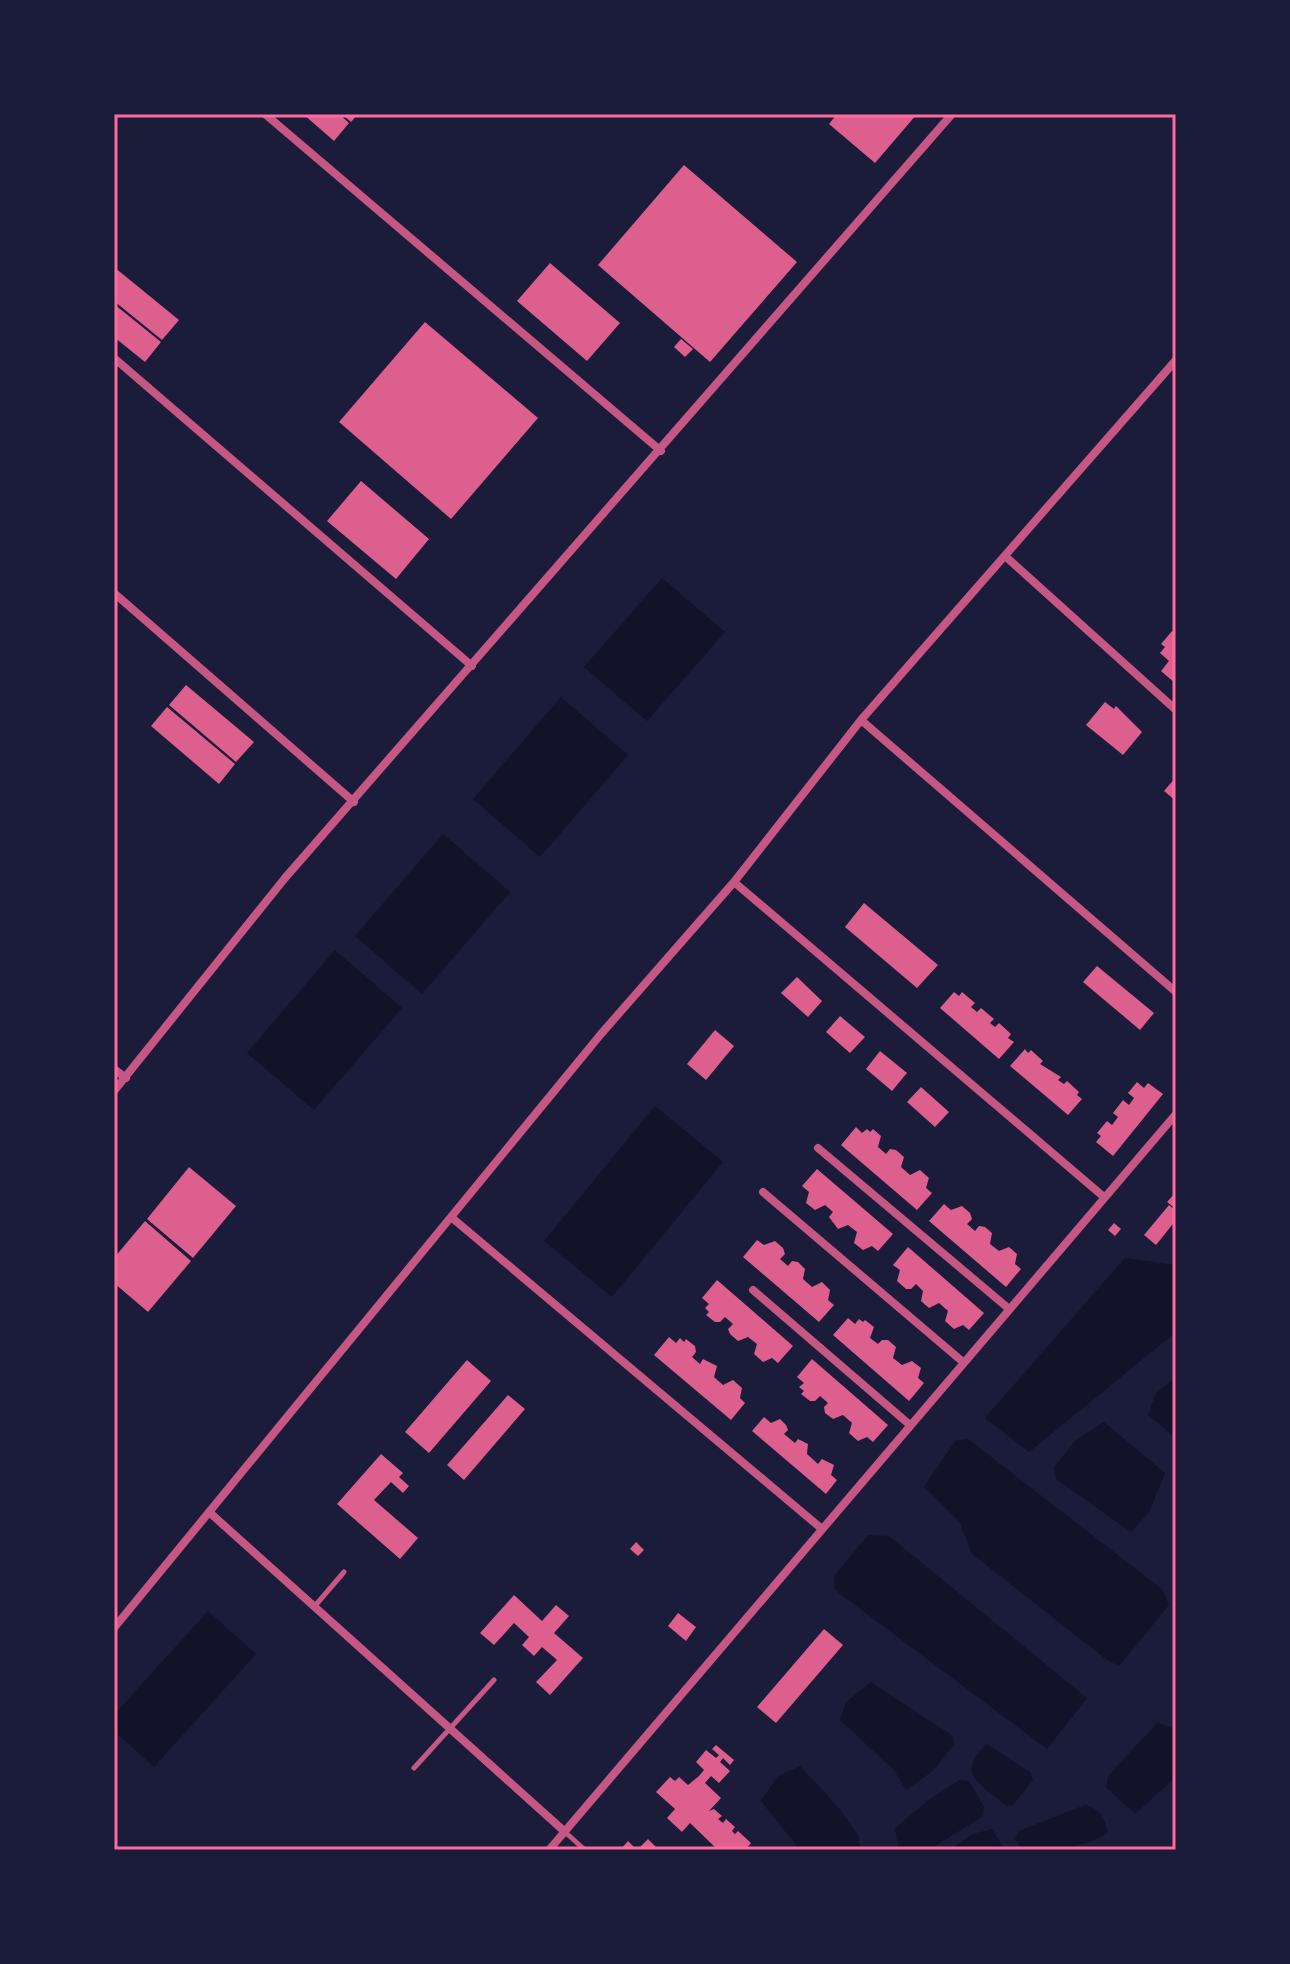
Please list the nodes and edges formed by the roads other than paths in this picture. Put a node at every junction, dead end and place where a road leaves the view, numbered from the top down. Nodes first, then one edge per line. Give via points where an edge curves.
1 (265, 114) edge
2 (952, 114) edge
3 (114, 358) edge
4 (1176, 360) edge
5 (661, 451) junction
6 (1005, 556) junction
7 (114, 593) edge
8 (472, 666) junction
9 (1176, 710) edge
10 (861, 720) junction
11 (354, 802) junction
12 (734, 882) junction
13 (1176, 992) edge
14 (114, 1069) edge
15 (126, 1078) junction
16 (114, 1091) edge
17 (1176, 1114) edge
18 (818, 1148) dead end
19 (763, 1192) dead end
20 (1104, 1197) junction
21 (451, 1217) junction
22 (753, 1290) dead end
23 (1008, 1308) junction
24 (963, 1362) junction
25 (910, 1425) junction
26 (209, 1512) junction
27 (822, 1529) junction
28 (344, 1572) dead end
29 (314, 1607) junction
30 (114, 1628) edge
31 (494, 1680) dead end
32 (451, 1729) junction
33 (414, 1768) dead end
34 (564, 1831) junction
35 (549, 1850) edge
36 (585, 1850) edge

1 - 5 street
2 - 5 street
3 - 8 street
4 - 6 street
5 - 8 street
6 - 9 street
6 - 10 street
7 - 11 street
8 - 11 street
10 - 12 street
10 - 13 street
11 - 15 street via 285,878
12 - 20 street
12 - 21 street
14 - 15 street
15 - 16 street
17 - 20 street
18 - 23 street
19 - 24 street
20 - 23 street
21 - 26 street
21 - 27 street
22 - 25 street
23 - 24 street
24 - 25 street
25 - 27 street
26 - 29 street
26 - 30 street
27 - 34 street
28 - 29 lane
29 - 32 street
31 - 32 lane
32 - 33 lane
32 - 34 street
34 - 35 street
34 - 36 lane

